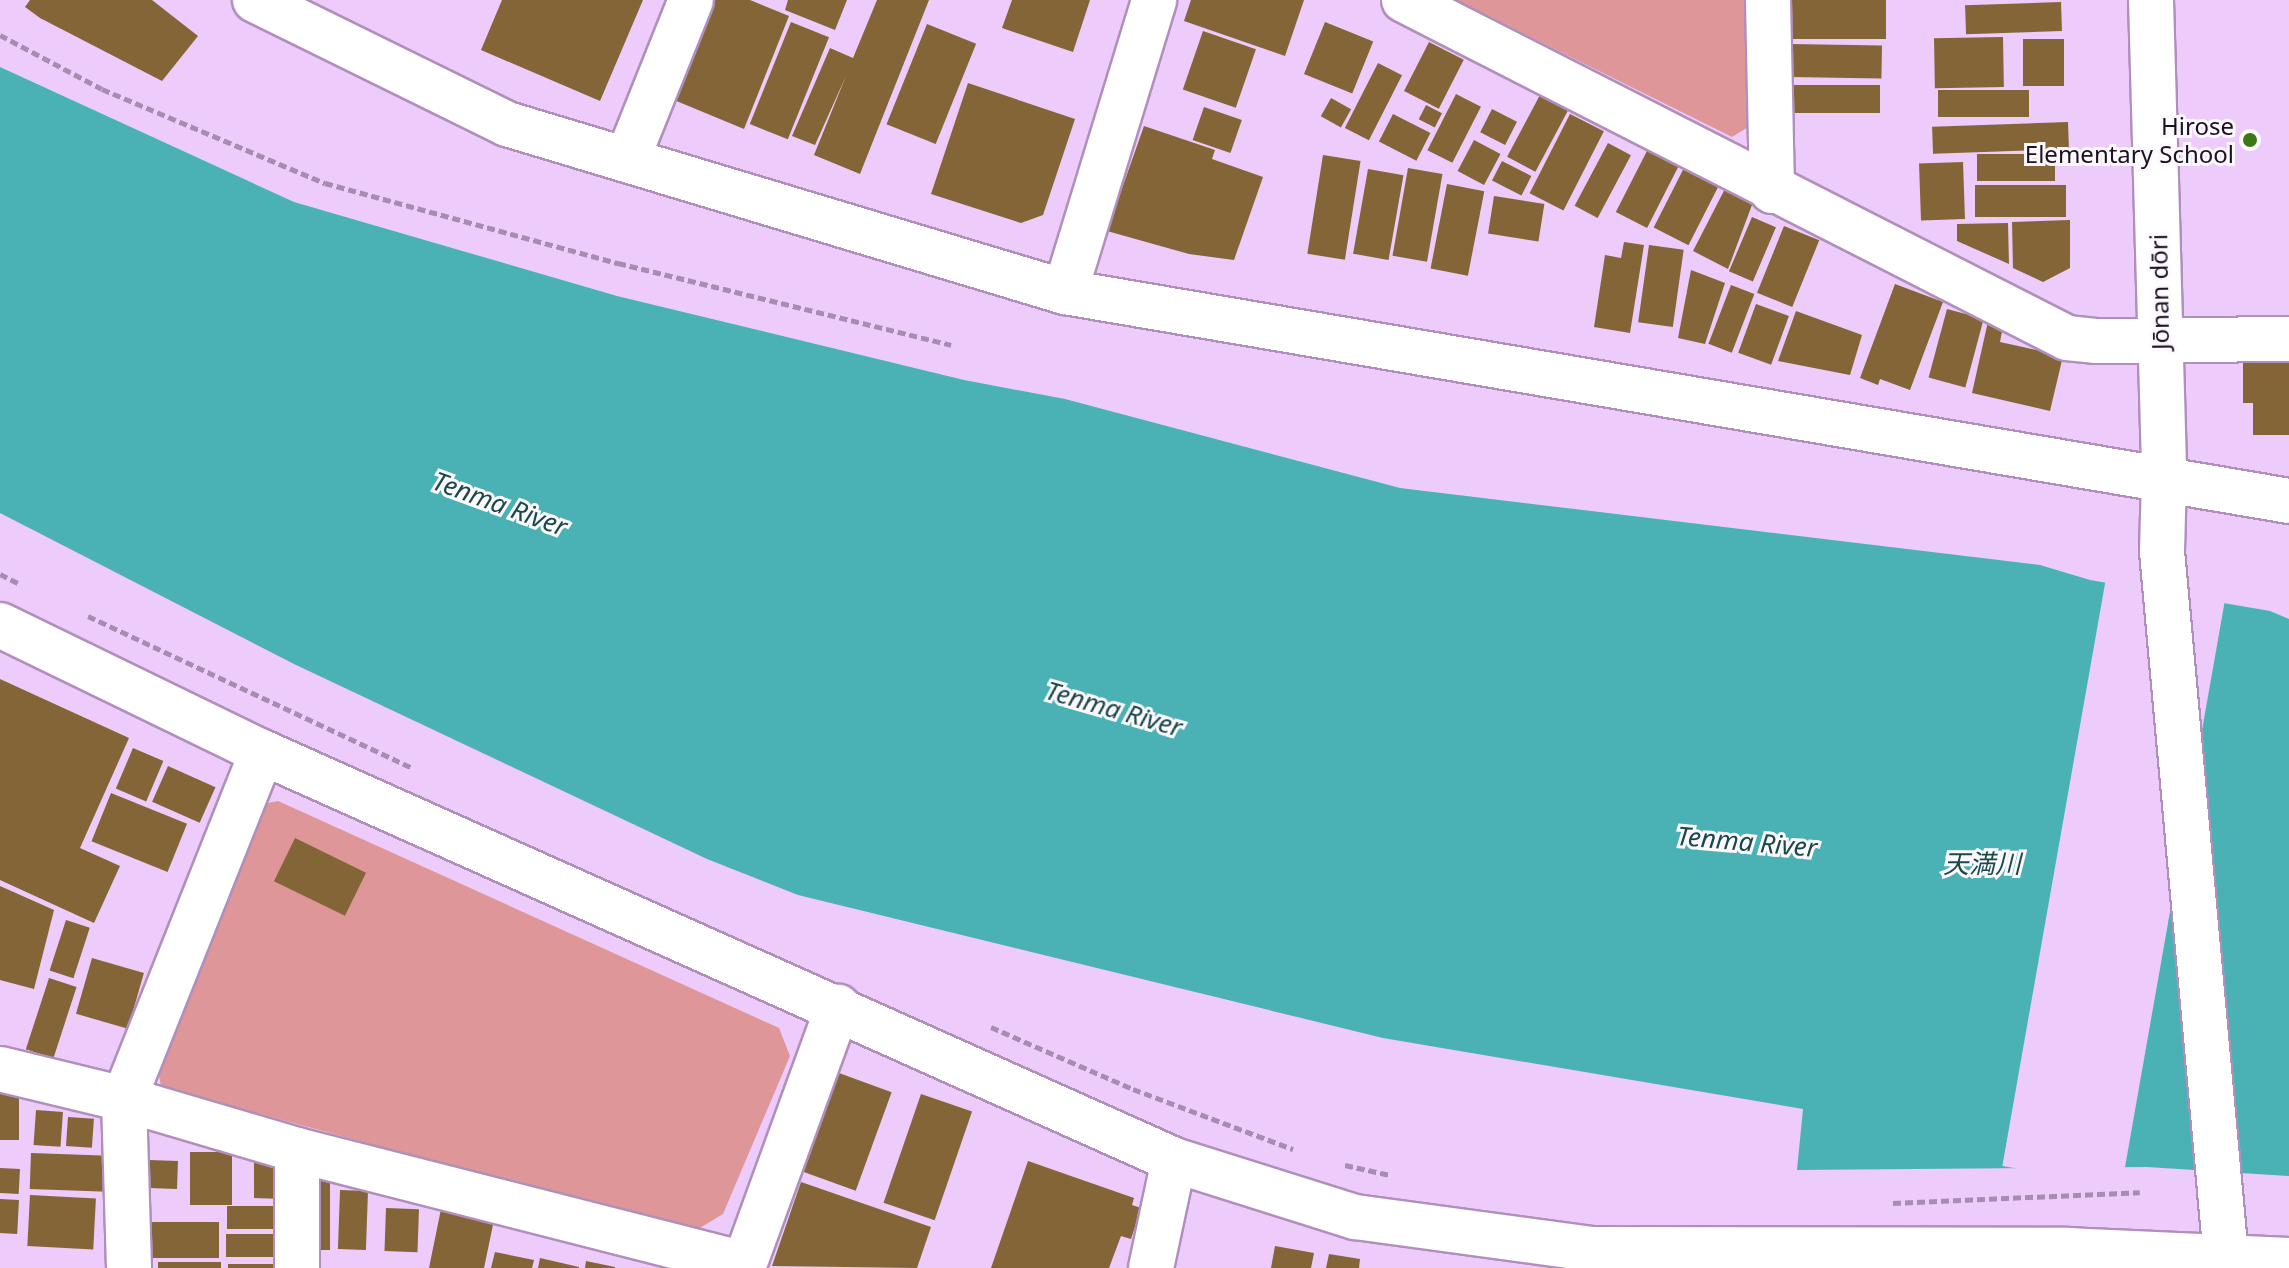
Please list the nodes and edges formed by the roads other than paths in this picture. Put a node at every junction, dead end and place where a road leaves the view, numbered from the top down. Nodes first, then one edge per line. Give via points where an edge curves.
1 (255, 0) edge
2 (691, 0) edge
3 (1154, 0) edge
4 (1404, 0) edge
5 (1768, 0) edge
6 (2151, 0) edge
7 (627, 160) junction
8 (1772, 191) junction
9 (1065, 292) junction
10 (2289, 339) edge
11 (2160, 340) junction
12 (2164, 479) junction
13 (2289, 501) edge
14 (0, 625) edge
15 (262, 752) junction
16 (838, 1007) junction
17 (0, 1069) edge
18 (124, 1099) junction
19 (297, 1150) junction
20 (1174, 1160) junction
21 (1590, 1258) edge
22 (1850, 1259) edge
23 (2289, 1260) edge
24 (2227, 1263) edge
25 (743, 1266) edge
26 (129, 1268) edge
27 (297, 1268) edge
28 (1151, 1268) edge

1 - 7 street via 507,124
2 - 7 street
3 - 9 street
4 - 8 street
5 - 8 street
6 - 11 street, Jōnan dōri
7 - 9 street
8 - 11 street via 2067,338
9 - 12 street
10 - 11 street
11 - 12 street, Jōnan dōri
12 - 13 street
12 - 24 street, Jōnan dōri via 2162,551
14 - 15 street
15 - 16 street
15 - 18 street
16 - 20 street
16 - 25 street
17 - 18 street
18 - 19 street
18 - 26 street
19 - 25 street
19 - 27 street
20 - 21 street via 1355,1217
20 - 28 street
21 - 22 street
22 - 24 street via 2068,1250
23 - 24 street

